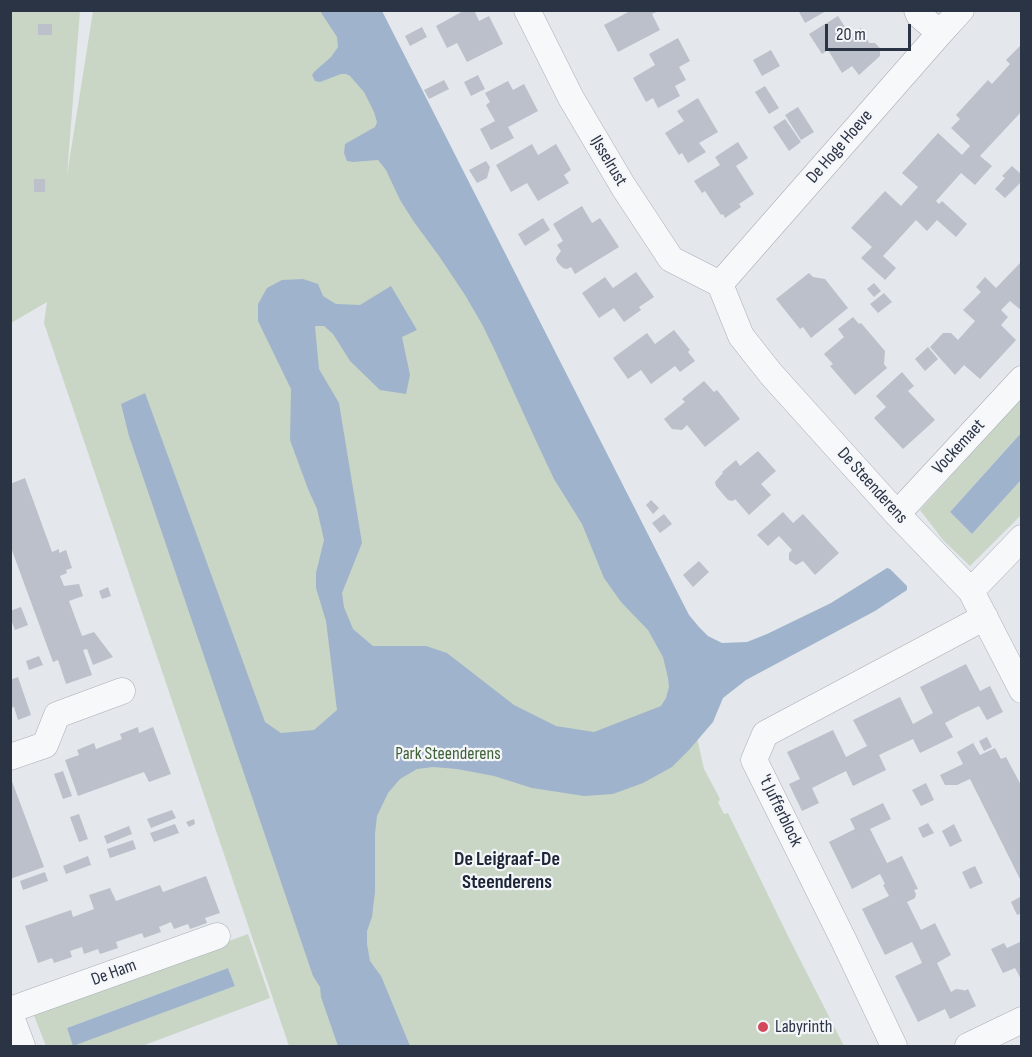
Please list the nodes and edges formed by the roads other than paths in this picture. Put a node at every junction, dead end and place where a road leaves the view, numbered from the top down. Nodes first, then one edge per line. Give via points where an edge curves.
1 (527, 10) edge
2 (917, 10) edge
3 (961, 10) edge
4 (940, 33) junction
5 (720, 284) junction
6 (1022, 379) edge
7 (897, 514) junction
8 (1022, 538) edge
9 (971, 591) junction
10 (985, 617) junction
11 (1022, 690) edge
12 (122, 691) dead end
13 (10, 757) edge
14 (217, 936) dead end
15 (10, 1012) edge
16 (1022, 1020) edge
17 (22, 1047) edge
18 (894, 1047) edge
19 (968, 1047) edge

1 - 5 street, IJsselrust via 571,98 671,259
2 - 4 street
3 - 4 street, De Hoge Hoeve
4 - 5 street, De Hoge Hoeve
5 - 7 street, De Steenderens via 741,336
6 - 7 street, Vockemaet
7 - 9 street, De Steenderens
8 - 9 street
9 - 10 street, De Steenderens
10 - 11 street, De Steenderens
10 - 18 street, 't Jufferblock via 765,734 754,760
12 - 13 street via 57,715 45,745
14 - 15 street, De Ham
15 - 17 street
16 - 19 street

